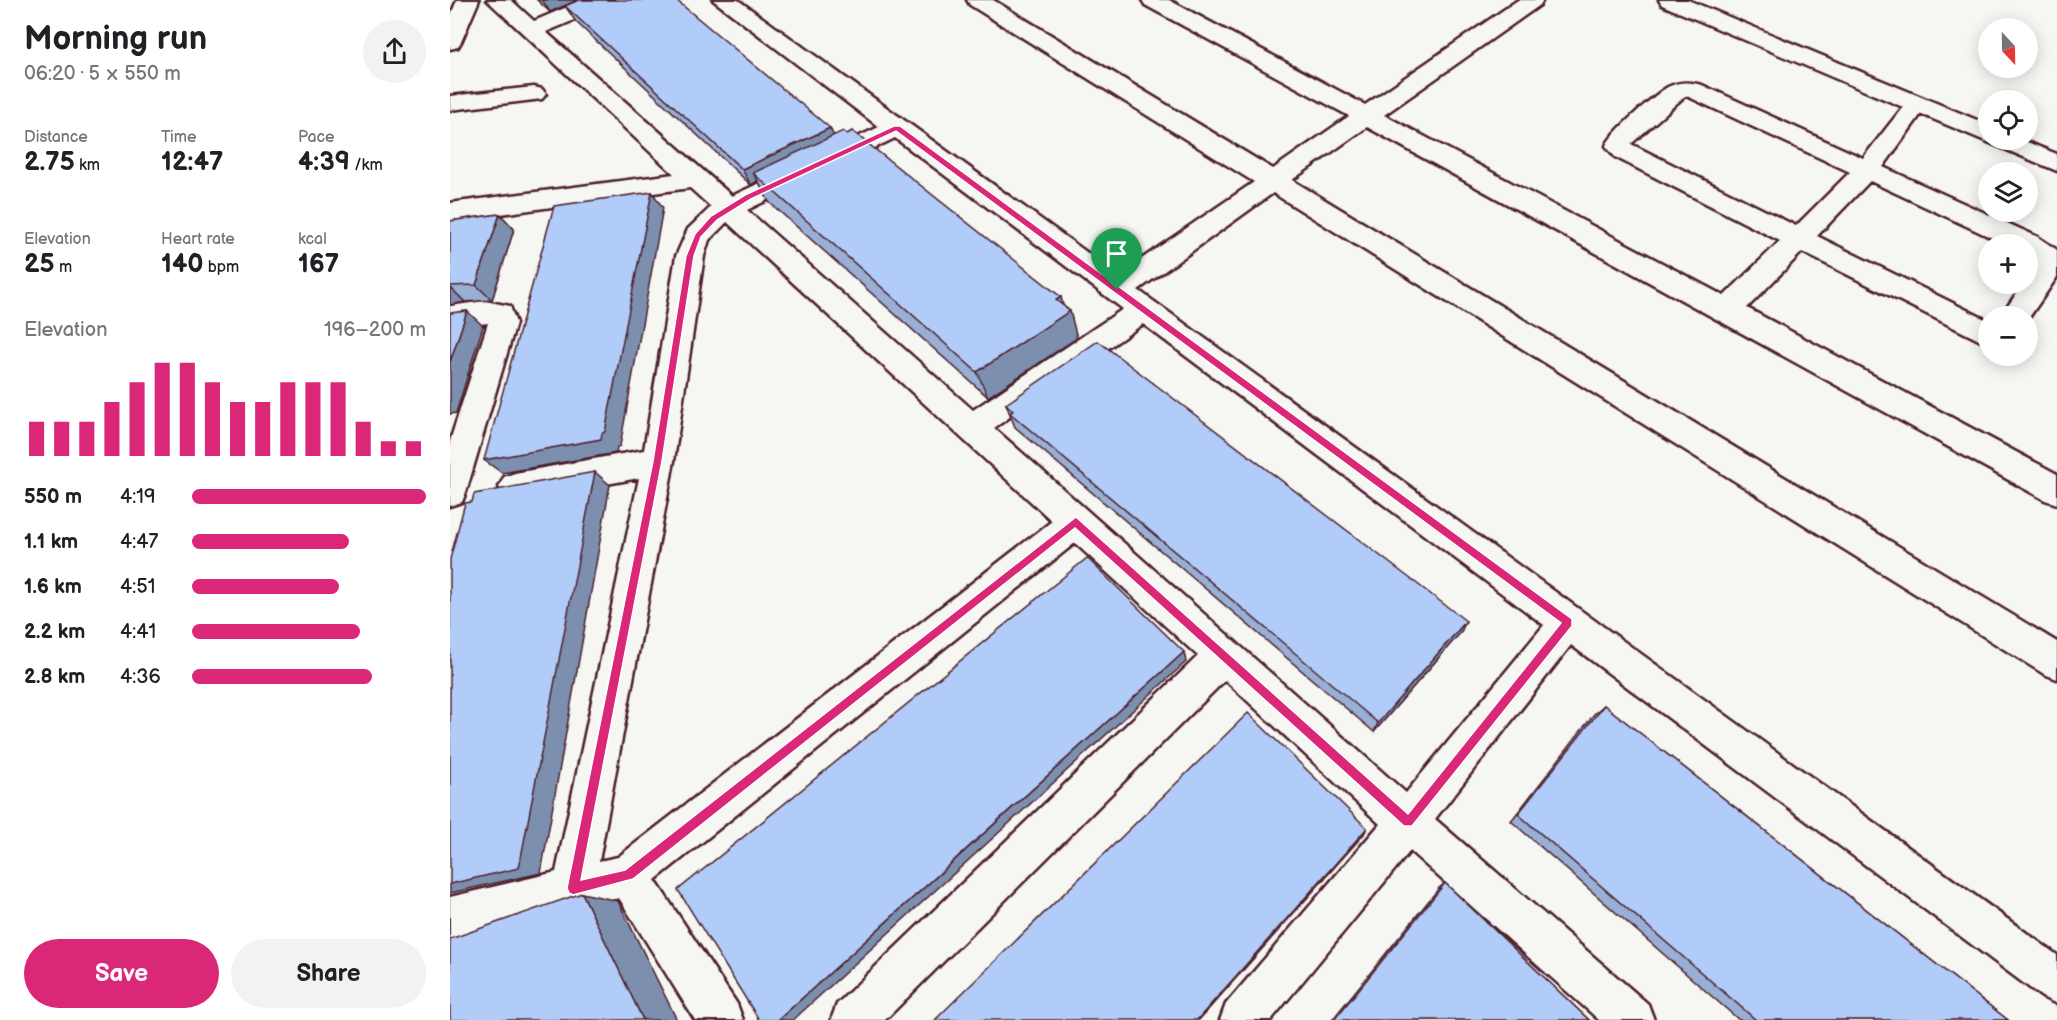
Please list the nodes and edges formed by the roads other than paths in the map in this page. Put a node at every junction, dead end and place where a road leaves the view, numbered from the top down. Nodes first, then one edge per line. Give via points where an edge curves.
1 (468, 0) edge
2 (498, 0) edge
3 (602, 0) edge
4 (724, 0) edge
5 (978, 0) edge
6 (1153, 0) edge
7 (1532, 0) edge
8 (1670, 0) edge
9 (531, 30) junction
10 (450, 42) edge
11 (534, 94) dead end
12 (450, 103) edge
13 (1917, 104) junction
14 (1366, 115) junction
15 (897, 128) junction
16 (1978, 130) edge
17 (2025, 150) edge
18 (2057, 163) edge
19 (1867, 170) junction
20 (697, 179) junction
21 (1273, 180) junction
22 (728, 208) junction
23 (450, 213) edge
24 (2004, 234) edge
25 (1798, 239) junction
26 (2038, 251) edge
27 (2038, 283) edge
28 (1117, 290) junction
29 (1144, 309) junction
30 (1727, 311) junction
31 (450, 317) edge
32 (1978, 329) edge
33 (971, 426) junction
34 (458, 438) edge
35 (658, 461) junction
36 (2057, 490) edge
37 (450, 492) edge
38 (450, 498) edge
39 (1076, 522) junction
40 (1568, 622) junction
41 (1224, 656) junction
42 (2057, 662) edge
43 (1408, 822) junction
44 (628, 875) junction
45 (573, 888) junction
46 (450, 918) edge
47 (2057, 982) edge
48 (721, 1020) edge
49 (853, 1020) edge
50 (1242, 1020) edge
51 (1632, 1020) edge

1 - 10 street
2 - 9 street
3 - 9 street
4 - 15 street
5 - 21 street
6 - 14 street
7 - 14 street
8 - 13 street
9 - 20 street
11 - 12 street
13 - 16 street
13 - 19 street
14 - 21 street
14 - 30 street
15 - 22 street
15 - 28 street
17 - 18 street
19 - 24 street
19 - 25 street
19 - 25 street via 1684,88 1620,140 1618,146 1624,151
20 - 22 street
20 - 23 street
21 - 28 street
21 - 42 street
22 - 33 street
22 - 35 street via 697,236 690,256
25 - 30 street
25 - 32 street
26 - 27 street via 2050,258 2050,266
28 - 29 street
29 - 33 street
29 - 40 street
30 - 36 street
31 - 34 street via 501,313 502,323
33 - 39 street
34 - 37 street
35 - 38 street
35 - 45 street
39 - 41 street
39 - 44 street
40 - 43 street
40 - 47 street
41 - 43 street
41 - 49 street
43 - 50 street
43 - 51 street
44 - 45 street
44 - 48 street
45 - 46 street

